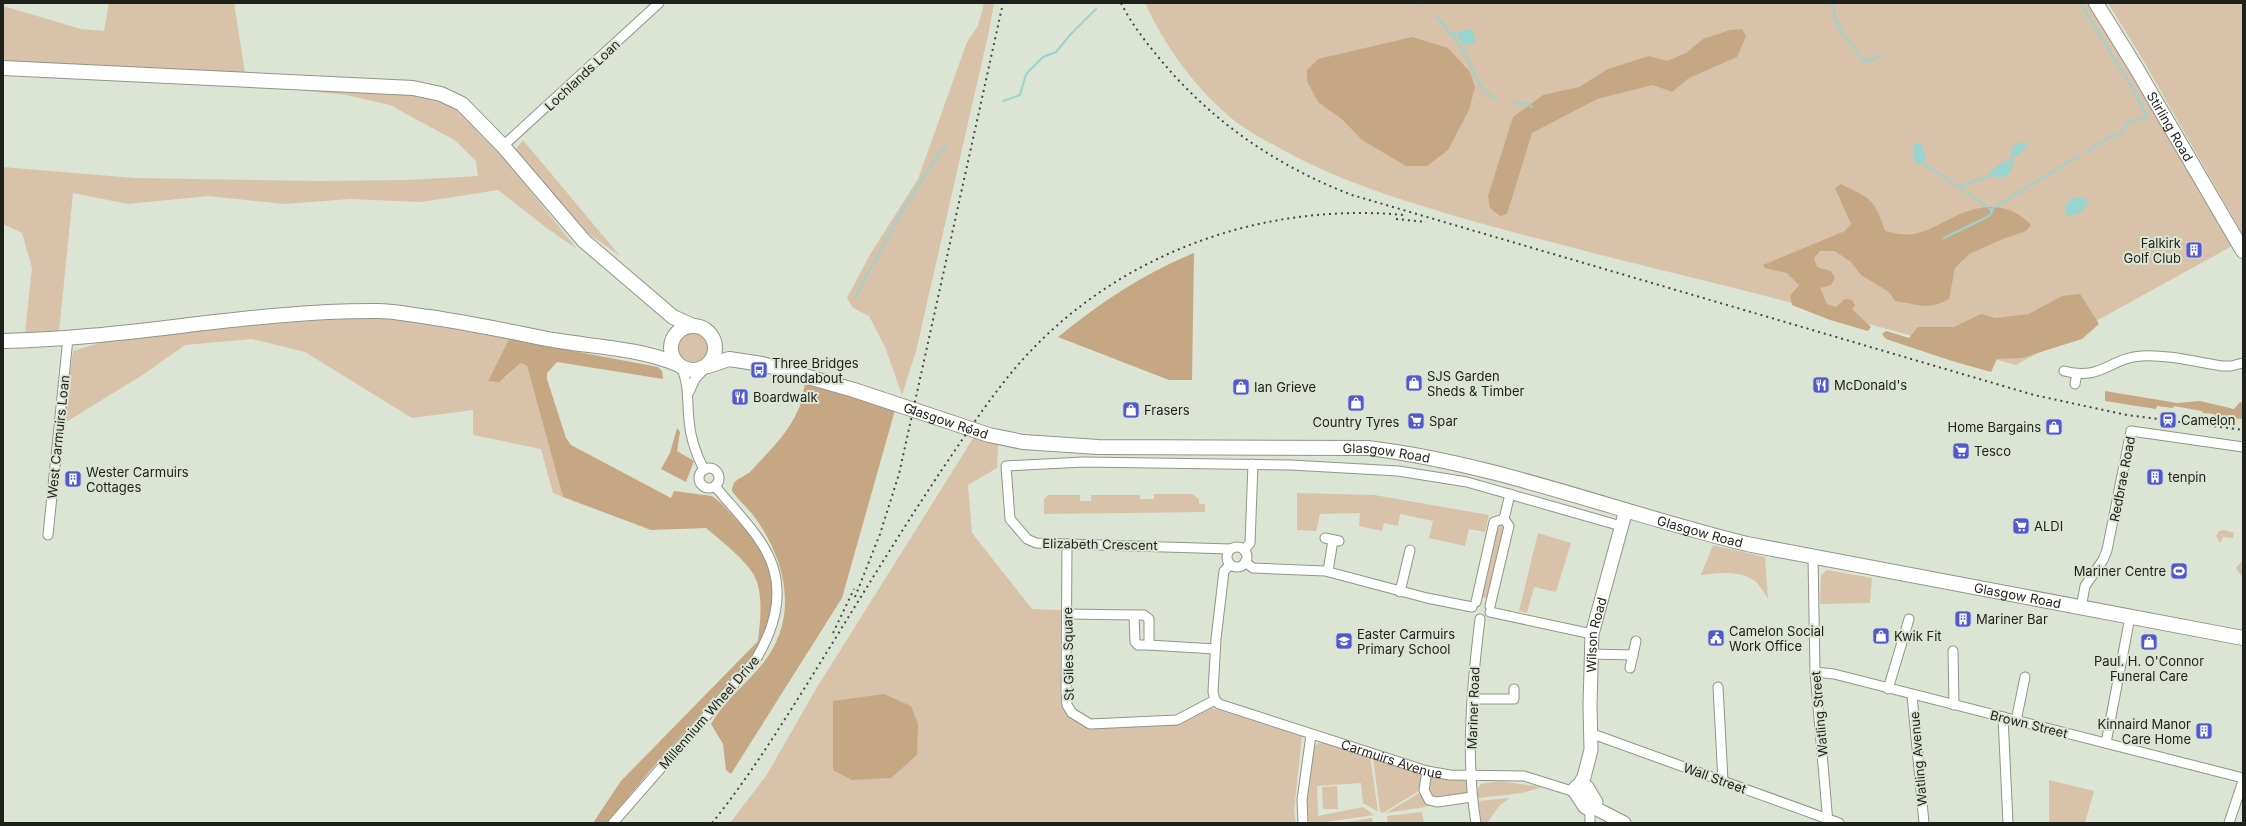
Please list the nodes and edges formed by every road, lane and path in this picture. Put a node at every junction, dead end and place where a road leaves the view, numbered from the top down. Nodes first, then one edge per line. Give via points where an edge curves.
1 (659, 3) edge
2 (2096, 3) edge
3 (3, 68) edge
4 (503, 146) junction
5 (2243, 251) edge
6 (658, 303) junction
7 (693, 326) junction
8 (68, 338) junction
9 (673, 339) junction
10 (3, 341) edge
11 (715, 344) junction
12 (634, 352) junction
13 (740, 360) junction
14 (2243, 363) edge
15 (680, 366) junction
16 (706, 367) junction
17 (2064, 371) dead end
18 (2077, 374) junction
19 (2075, 384) dead end
20 (689, 392) junction
21 (2243, 447) edge
22 (1157, 448) junction
23 (1157, 463) junction
24 (1253, 464) junction
25 (1006, 466) joint
26 (704, 470) junction
27 (715, 486) junction
28 (1510, 494) junction
29 (1626, 510) junction
30 (1504, 519) junction
31 (1622, 526) junction
32 (48, 535) dead end
33 (1332, 540) dead end
34 (1068, 544) junction
35 (1230, 549) junction
36 (1244, 550) junction
37 (1410, 550) dead end
38 (1813, 557) junction
39 (1245, 562) junction
40 (1230, 564) junction
41 (1328, 571) junction
42 (1400, 592) junction
43 (1474, 604) junction
44 (2080, 608) junction
45 (1490, 609) junction
46 (1067, 614) junction
47 (1134, 615) junction
48 (2130, 617) junction
49 (1480, 619) junction
50 (1909, 619) dead end
51 (1592, 634) junction
52 (2243, 638) edge
53 (1636, 642) dead end
54 (1149, 645) junction
55 (1215, 649) junction
56 (1953, 651) dead end
57 (1591, 654) junction
58 (1633, 655) junction
59 (1630, 668) dead end
60 (1815, 672) junction
61 (2025, 677) dead end
62 (1718, 686) dead end
63 (1514, 689) dead end
64 (1888, 689) junction
65 (1912, 694) junction
66 (1473, 699) junction
67 (1215, 700) junction
68 (1954, 705) junction
69 (2003, 717) junction
70 (2016, 721) junction
71 (1590, 734) junction
72 (1311, 735) junction
73 (2106, 743) junction
74 (1427, 771) junction
75 (1472, 775) junction
76 (2243, 779) edge
77 (1723, 781) junction
78 (1580, 788) junction
79 (1472, 797) junction
80 (1591, 814) edge
81 (1828, 821) edge
82 (613, 823) edge
83 (1303, 823) edge
84 (1476, 823) edge
85 (1624, 823) edge
86 (1839, 823) edge
87 (1924, 823) edge
88 (2008, 823) edge
89 (2229, 823) edge

1 - 4 street, Lochlands Loan
2 - 5 main road, Stirling Road
3 - 4 main road via 421,89 441,94 462,104
4 - 6 main road via 584,241
6 - 7 main road via 677,320
6 - 9 main road via 668,319
7 - 9 main road via 680,330
7 - 11 main road via 709,332
8 - 10 main road
8 - 12 main road via 246,318 379,311
8 - 32 street, West Carmuirs Loan
9 - 12 main road via 656,349
9 - 15 main road via 671,353
11 - 13 main road via 726,354
11 - 16 main road via 714,356
12 - 15 main road
13 - 16 main road via 723,360
13 - 22 main road, Glasgow Road via 848,388 1006,439 1068,446
14 - 18 street via 2222,366 2142,356 2095,373
15 - 16 main road via 694,371
15 - 20 street
16 - 20 street
17 - 18 street
18 - 19 street
20 - 26 street via 690,431
21 - 44 street, Redbrae Road via 2131,431 2107,550 2085,586
22 - 23 street
22 - 29 main road, Glasgow Road via 1324,447 1403,452 1488,470
23 - 24 street, Glasgow Road
23 - 25 street, Glasgow Road via 1083,462
24 - 28 street, Glasgow Road via 1398,471 1468,482
24 - 36 street via 1250,543
25 - 34 street, Elizabeth Crescent via 1010,519 1032,541
26 - 27 street via 711,468 717,472 719,481
26 - 27 street via 700,474 700,483 707,488
27 - 82 street, Millennium Wheel Drive via 760,541 768,555 776,586 777,602 772,630 756,659
28 - 30 street
28 - 31 street, Glasgow Road
29 - 31 street, Wilson Road
29 - 38 main road, Glasgow Road via 1709,535
30 - 43 street via 1494,522
30 - 45 street via 1509,526
31 - 51 street, Wilson Road
33 - 41 street
34 - 35 street, Elizabeth Crescent
34 - 46 street, St Giles Square
35 - 36 street via 1238,547
35 - 40 street via 1226,555
36 - 39 street via 1247,556
37 - 42 street
38 - 44 main road, Glasgow Road
38 - 60 street, Watling Street
39 - 40 street via 1240,566
39 - 41 street via 1253,568
40 - 55 street via 1224,571
41 - 42 street
42 - 43 street
43 - 45 street via 1485,601
43 - 49 street via 1473,615
44 - 48 main road, Glasgow Road
45 - 49 street via 1487,617
45 - 51 street
46 - 47 street
46 - 67 street, St Giles Square via 1068,705 1072,713 1081,720 1090,724 1177,720
47 - 54 street via 1144,615 1148,619
47 - 54 street via 1135,642 1138,645
48 - 52 main road, Glasgow Road
48 - 73 street
49 - 66 street, Mariner Road
50 - 64 street
51 - 57 street, Wilson Road
53 - 58 street
54 - 55 street
55 - 67 street
56 - 68 street
57 - 58 street
57 - 71 street, Wilson Road
58 - 59 street
60 - 64 street, Brown Street via 1834,674
60 - 81 street, Watling Street
61 - 70 street
62 - 77 street
63 - 66 street via 1514,699
64 - 65 street, Brown Street
65 - 68 street, Brown Street
65 - 87 street, Watling Avenue
66 - 75 street, Mariner Road
67 - 72 street, Carmuirs Avenue via 1219,704
68 - 69 street, Brown Street
69 - 70 street, Brown Street
69 - 88 street
70 - 73 street, Brown Street
71 - 77 street, Wall Street
71 - 78 street, Wilson Road via 1588,763
72 - 74 street, Carmuirs Avenue
72 - 83 street via 1302,800
73 - 76 street, Brown Street
74 - 75 street, Carmuirs Avenue
74 - 79 street via 1424,790 1429,800 1437,802
75 - 78 street, Carmuirs Avenue via 1524,776
75 - 79 street, Mariner Road
76 - 89 street
77 - 81 street, Wall Street
78 - 80 street via 1596,802
79 - 84 street, Mariner Road
80 - 85 street
81 - 86 street, Wall Street

